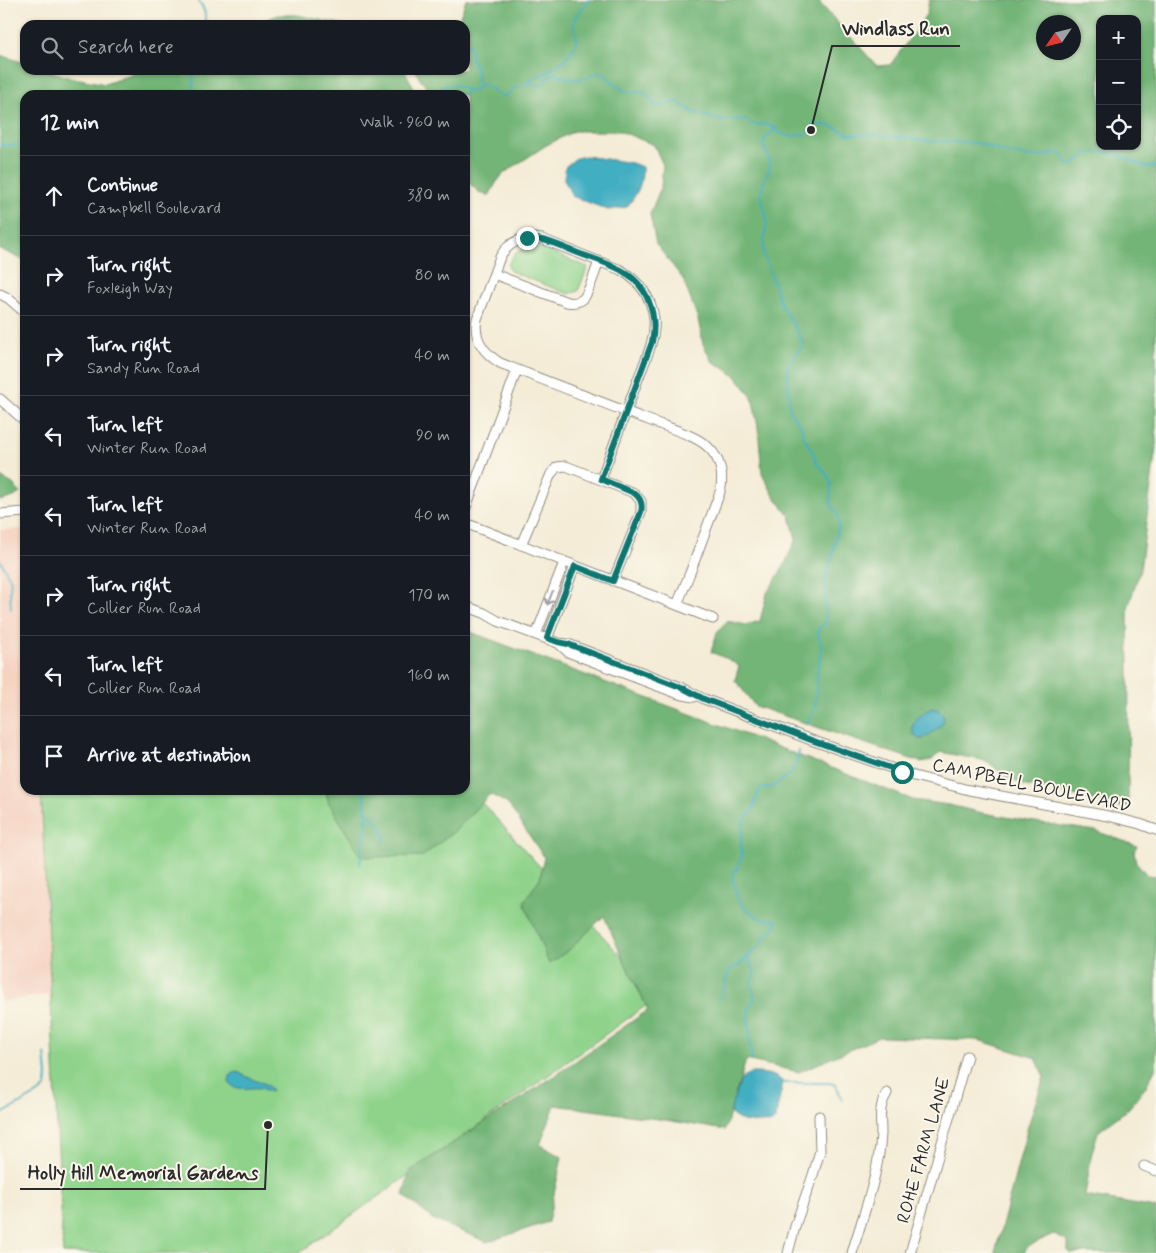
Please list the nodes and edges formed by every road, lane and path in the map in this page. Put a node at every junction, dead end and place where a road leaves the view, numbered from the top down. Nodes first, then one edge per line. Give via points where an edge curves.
1 (599, 261) junction
2 (494, 274) junction
3 (0, 294) edge
4 (20, 308) edge
5 (517, 370) junction
6 (0, 399) edge
7 (626, 412) junction
8 (20, 417) edge
9 (601, 479) junction
10 (470, 497) edge
11 (20, 512) edge
12 (0, 514) edge
13 (470, 525) edge
14 (522, 545) junction
15 (564, 562) junction
16 (575, 566) junction
17 (613, 581) junction
18 (677, 605) junction
19 (470, 608) edge
20 (470, 614) edge
21 (713, 619) dead end
22 (498, 621) junction
23 (536, 635) junction
24 (547, 638) junction
25 (1156, 830) edge
26 (967, 1056) dead end
27 (887, 1093) dead end
28 (819, 1116) dead end
29 (1144, 1166) dead end
30 (1156, 1171) edge
31 (788, 1253) edge
32 (852, 1253) edge
33 (910, 1253) edge

1 - 2 street via 542,239 527,238 506,248
1 - 2 street via 586,295 574,303
1 - 7 street via 635,280 647,296 653,314 652,342
2 - 5 street via 476,319 476,334 494,359
3 - 4 street
5 - 7 street
5 - 10 street
6 - 8 street
7 - 9 street
7 - 18 street via 700,441 718,460 722,480 720,492
9 - 14 street via 566,466 554,469
9 - 17 street via 634,493 642,504
11 - 12 street
13 - 14 street
14 - 15 street
15 - 16 street
15 -> 23 street
16 - 17 street
16 - 24 street
17 - 18 street
18 - 21 street
19 - 22 street, CAMPBELL BOULEVARD
20 - 22 street, CAMPBELL BOULEVARD
22 - 23 street, CAMPBELL BOULEVARD
23 - 24 street, CAMPBELL BOULEVARD
24 - 25 street, CAMPBELL BOULEVARD via 811,740 914,776 978,792 1122,819
26 - 33 street, ROHE FARM LANE
27 - 32 street via 881,1103 879,1154
28 - 31 street via 820,1151
29 - 30 street

